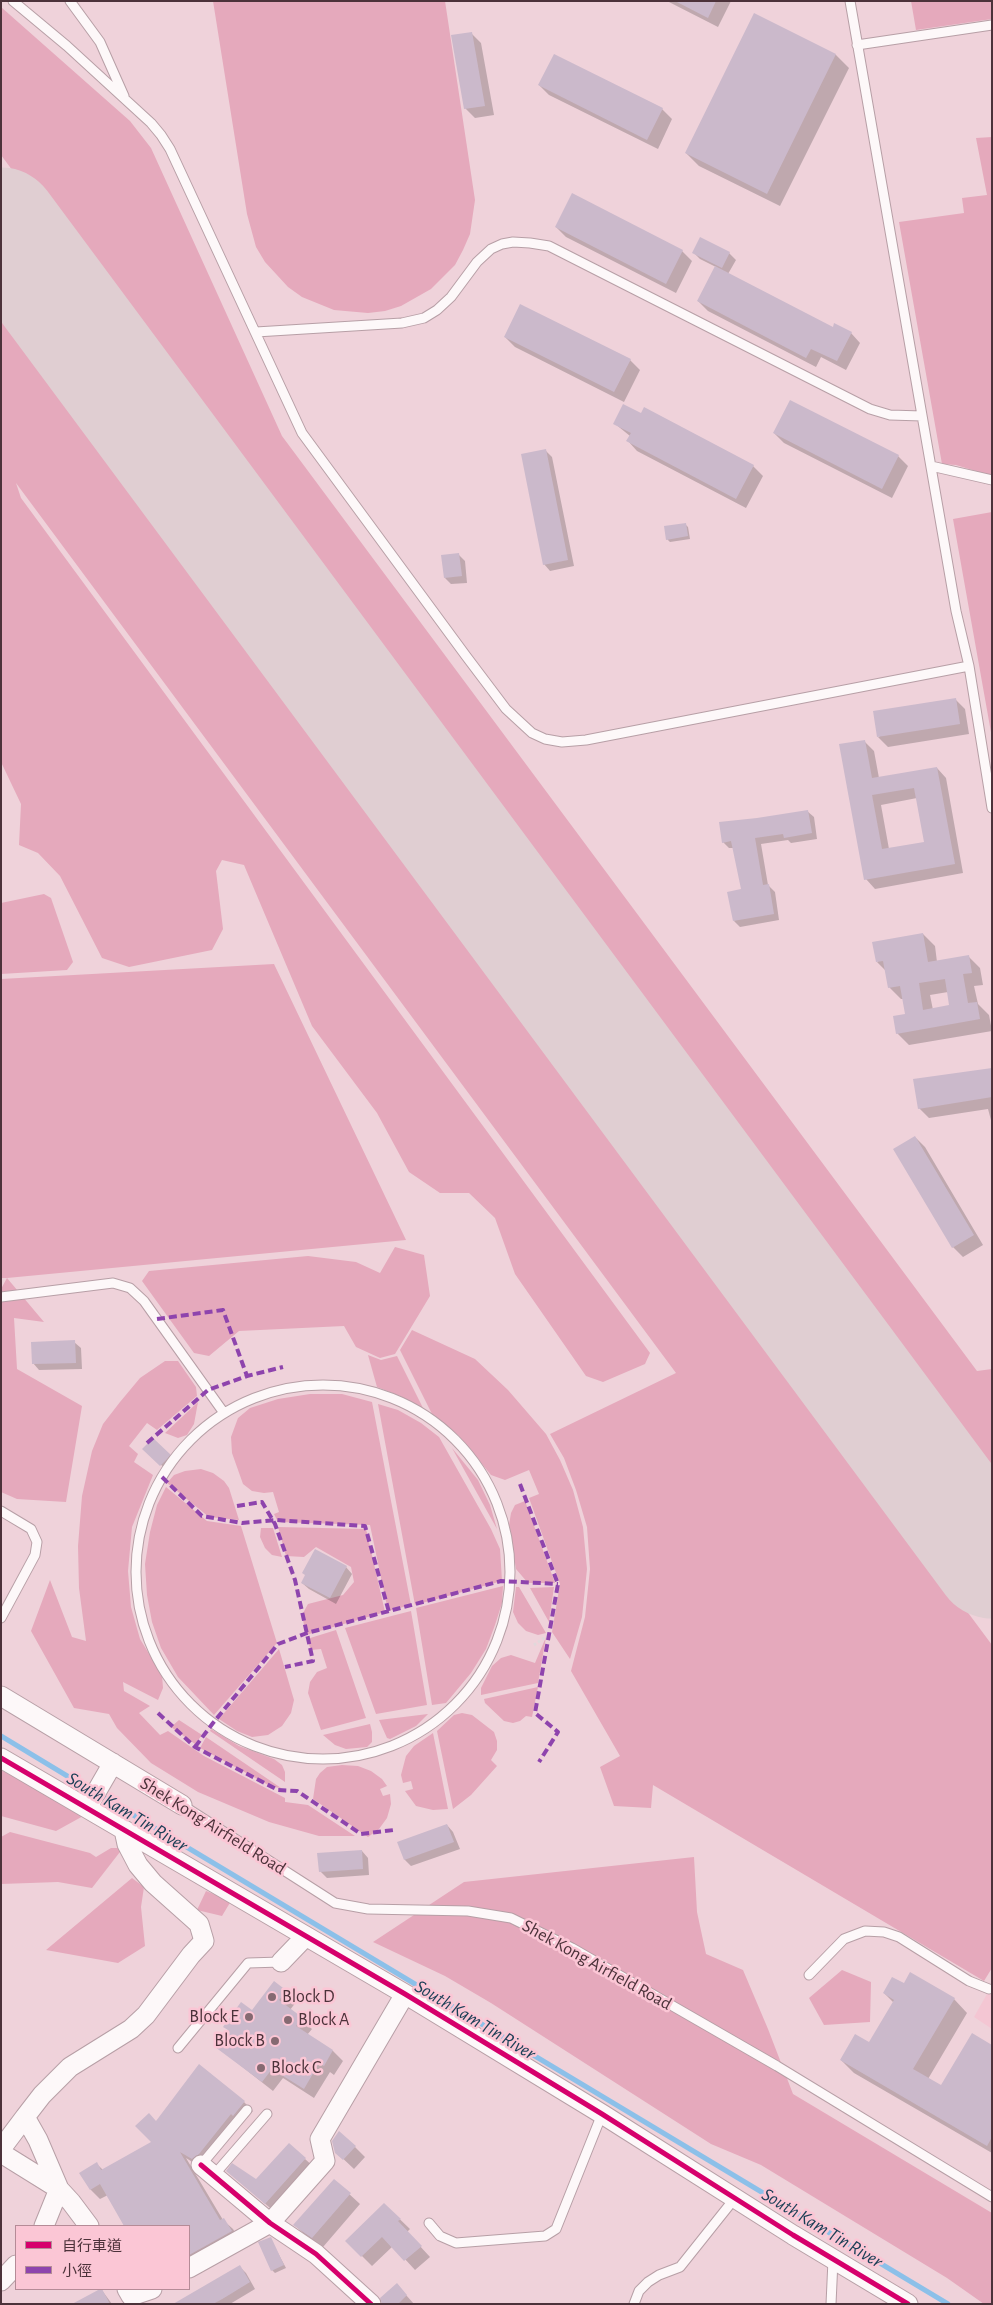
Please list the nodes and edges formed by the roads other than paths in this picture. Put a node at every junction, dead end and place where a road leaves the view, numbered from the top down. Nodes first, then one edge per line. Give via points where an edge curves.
1 (13, 1) edge
2 (70, 1) edge
3 (850, 1) edge
4 (992, 25) edge
5 (857, 45) junction
6 (126, 101) junction
7 (256, 332) junction
8 (922, 416) junction
9 (931, 466) junction
10 (992, 480) edge
11 (969, 666) junction
12 (992, 808) edge
13 (1, 1297) edge
14 (224, 1413) junction
15 (1, 1511) edge
16 (1, 1618) edge
17 (1, 1696) edge
18 (1, 1758) edge
19 (113, 1763) junction
20 (182, 1805) joint
21 (87, 1808) junction
22 (124, 1830) junction
23 (305, 1938) junction
24 (281, 1962) joint
25 (809, 1974) dead end
26 (989, 1989) dead end
27 (405, 1994) junction
28 (178, 2048) dead end
29 (247, 2110) dead end
30 (267, 2114) dead end
31 (602, 2114) junction
32 (25, 2116) junction
33 (1, 2148) edge
34 (1, 2153) edge
35 (208, 2170) junction
36 (59, 2189) junction
37 (735, 2198) junction
38 (992, 2198) edge
39 (429, 2222) dead end
40 (270, 2224) junction
41 (44, 2225) edge
42 (88, 2225) edge
43 (833, 2259) junction
44 (15, 2266) edge
45 (190, 2267) edge
46 (1, 2281) edge
47 (149, 2290) edge
48 (131, 2296) edge
49 (371, 2304) edge
50 (634, 2304) edge
51 (831, 2304) edge
52 (908, 2304) edge

1 - 6 lane
2 - 6 lane via 100,42
3 - 5 lane
4 - 5 lane
5 - 8 lane
6 - 7 lane via 151,123 170,149
7 - 8 lane via 402,323 424,318 451,297 491,249 513,242 530,243 549,246 870,409 890,415
7 - 11 lane via 302,433 500,701 517,721 538,736 562,742 586,740
8 - 9 lane
9 - 10 lane
9 - 11 lane via 956,611
11 - 12 lane
13 - 14 lane via 113,1283 130,1288 144,1301
14 - 14 lane via 251,1400 287,1389 317,1386 355,1388 418,1412 454,1439 482,1474 493,1494 507,1538 510,1582 504,1620 495,1648 472,1687 441,1719 422,1732 359,1756 337,1759 292,1757 248,1743 212,1723 192,1706 164,1670 153,1650 139,1607 138,1540 151,1497 166,1471 189,1441
15 - 16 lane via 30,1529 37,1542 35,1555
17 - 19 street, Shek Kong Airfield Road
18 - 21 street
19 - 20 street, Shek Kong Airfield Road
19 - 21 street
20 - 38 lane, Shek Kong Airfield Road via 335,1903 368,1909 468,1911 511,1918 572,1948 777,2066
21 - 22 street
22 - 23 street
22 - 32 street via 138,1865 153,1883 199,1924 204,1941 146,2015 131,2029 70,2067
23 - 24 street
23 - 27 street
24 - 28 lane via 248,1963
25 - 26 lane via 844,1939 865,1931 884,1932 899,1937 969,1981
27 - 31 street
27 - 40 street via 320,2140 325,2161
29 - 35 lane
30 - 35 lane
31 - 37 street
31 - 39 lane via 556,2229 545,2236 456,2243 440,2236
32 - 33 street
32 - 36 street
34 - 36 street
35 - 40 street
36 - 41 street
36 - 42 street
37 - 43 street
37 - 50 lane via 680,2267 648,2282 639,2290
40 - 45 street
40 - 49 street via 316,2254
43 - 51 lane
43 - 52 street
44 - 46 street
47 - 48 street

